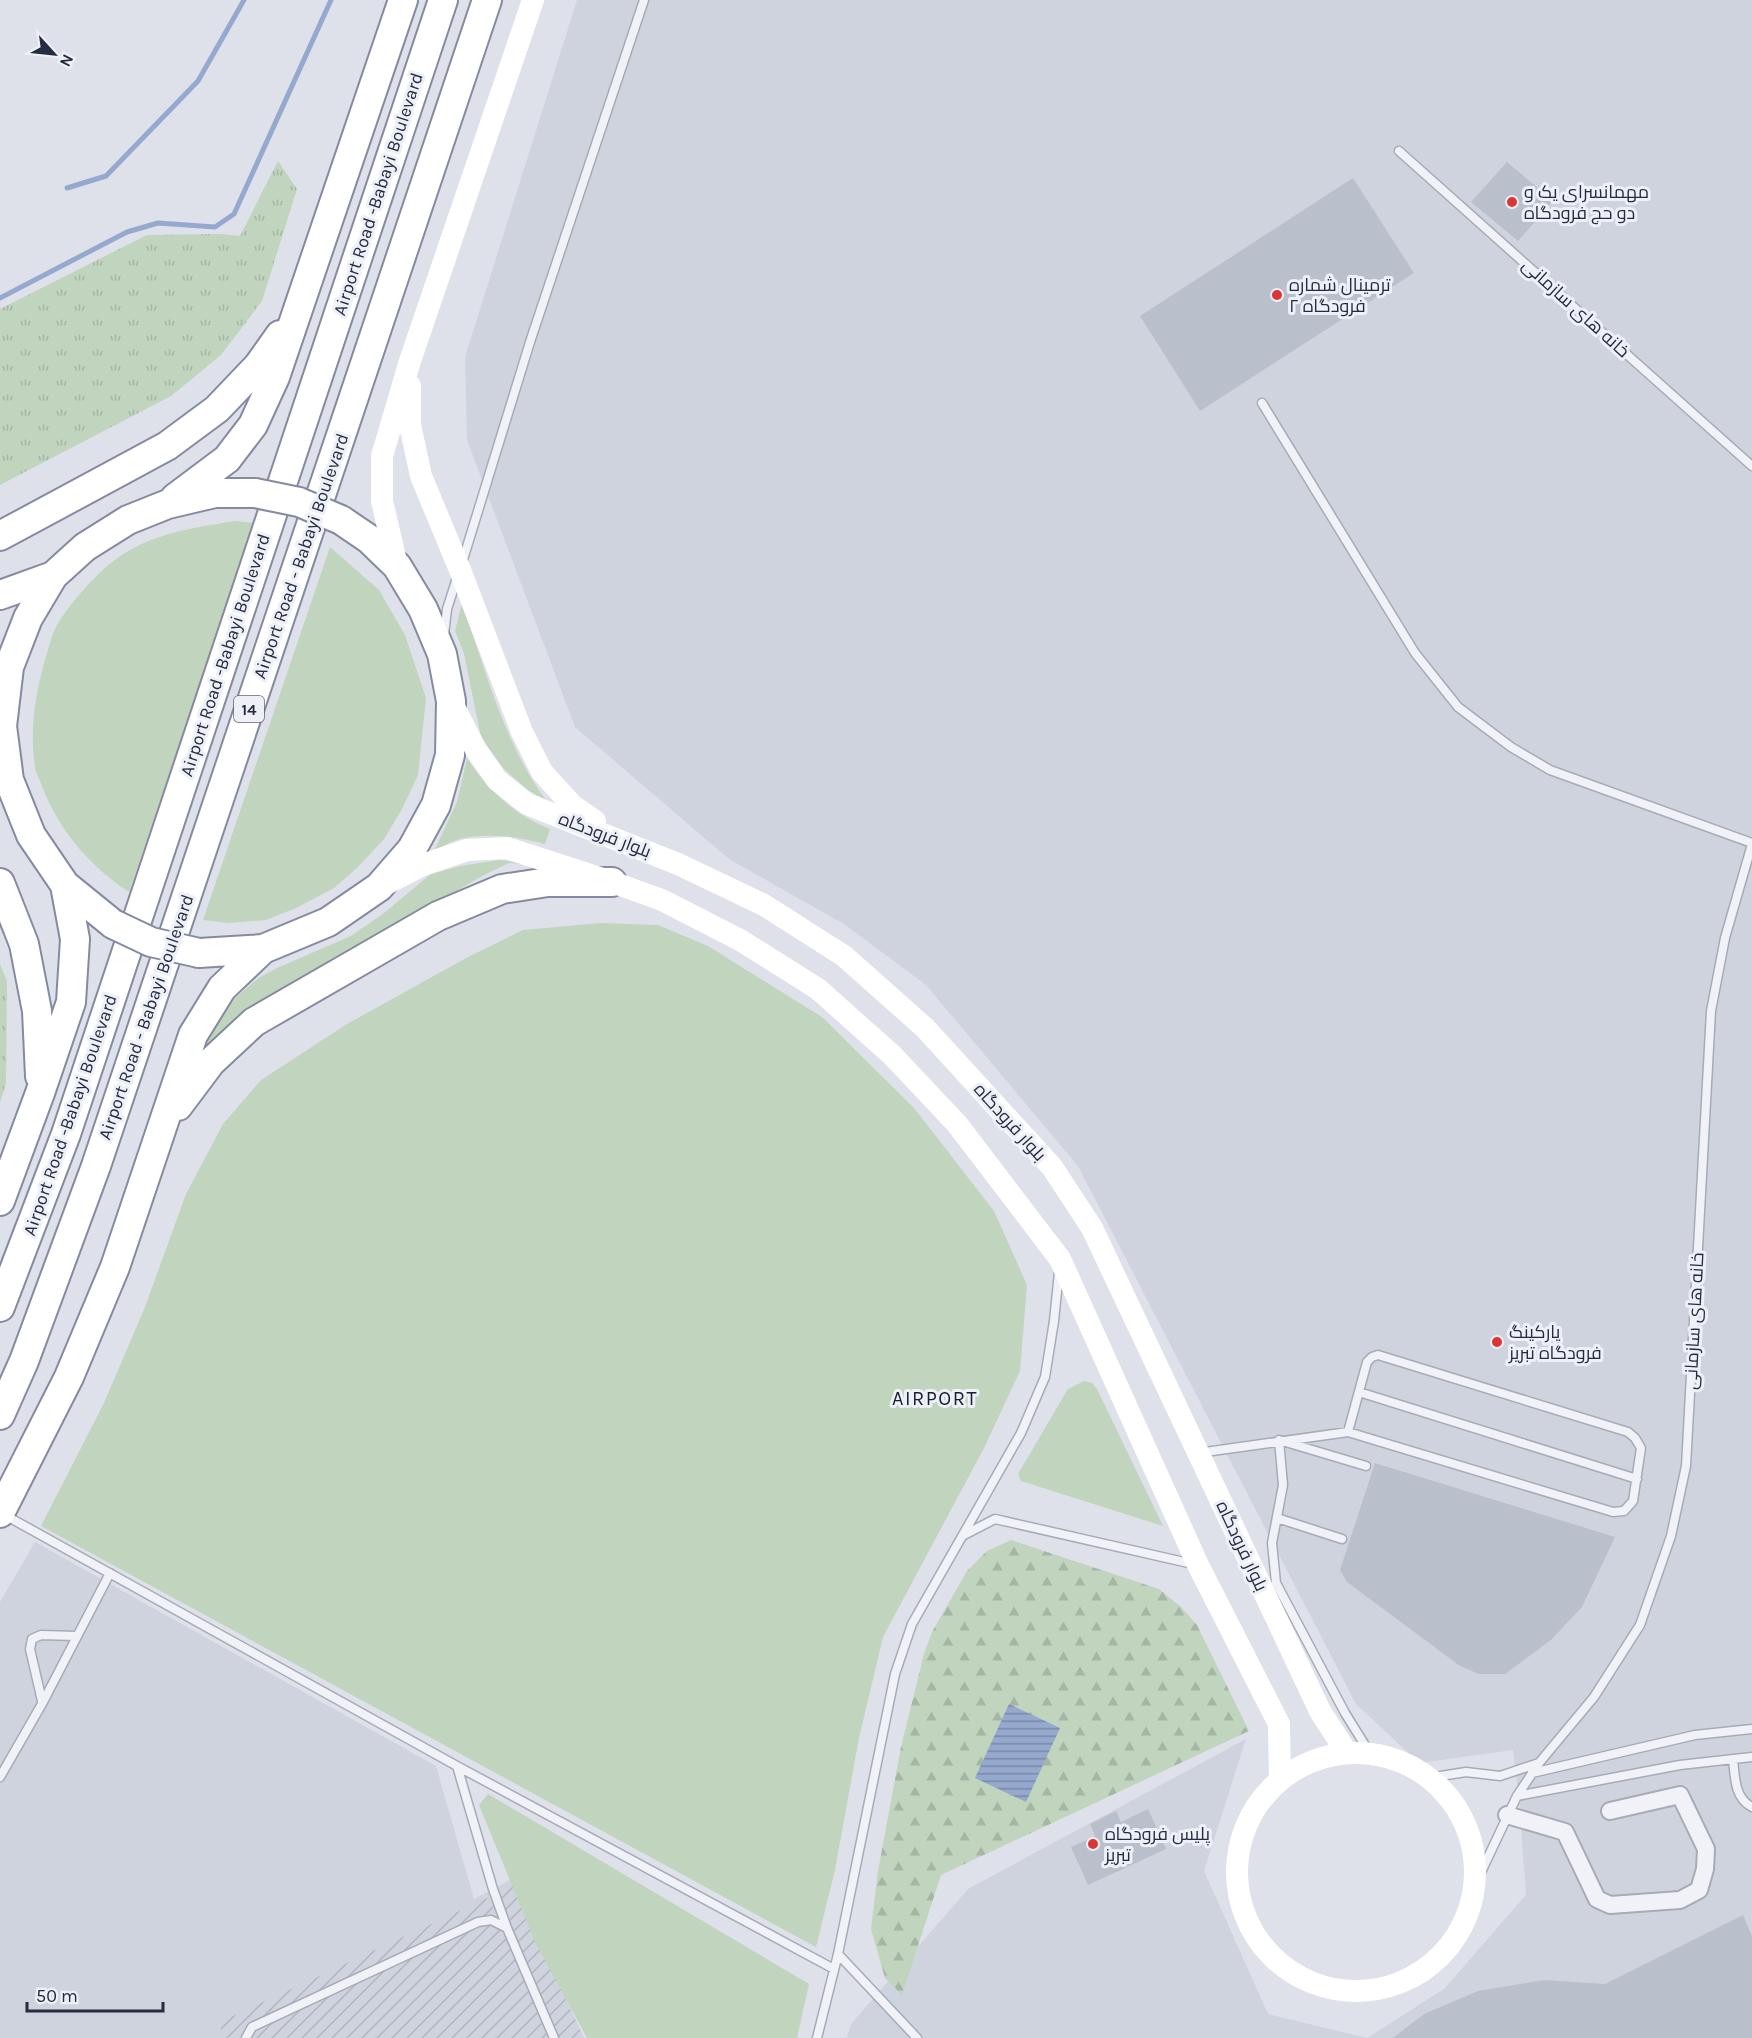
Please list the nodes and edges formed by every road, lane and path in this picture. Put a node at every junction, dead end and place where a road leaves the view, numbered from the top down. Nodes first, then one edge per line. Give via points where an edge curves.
1 (403, 0) edge
2 (443, 0) edge
3 (487, 0) edge
4 (533, 0) edge
5 (644, 0) edge
6 (1399, 151) dead end
7 (297, 312) junction
8 (410, 361) junction
9 (1262, 403) dead end
10 (1752, 466) edge
11 (168, 504) junction
12 (0, 536) edge
13 (397, 566) junction
14 (460, 570) junction
15 (53, 576) junction
16 (0, 595) edge
17 (441, 654) junction
18 (451, 701) junction
19 (1, 724) edge
20 (1752, 843) edge
21 (631, 845) junction
22 (612, 882) junction
23 (0, 883) edge
24 (65, 885) junction
25 (380, 887) junction
26 (263, 949) junction
27 (40, 1094) junction
28 (163, 1127) junction
29 (0, 1201) edge
30 (1060, 1259) junction
31 (0, 1307) edge
32 (1359, 1392) junction
33 (0, 1415) edge
34 (1348, 1432) junction
35 (1279, 1440) junction
36 (1198, 1453) junction
37 (1365, 1466) dead end
38 (1637, 1479) junction
39 (0, 1512) edge
40 (1277, 1518) junction
41 (963, 1535) junction
42 (1342, 1539) dead end
43 (1198, 1565) junction
44 (110, 1573) junction
45 (76, 1636) junction
46 (42, 1702) junction
47 (1752, 1729) edge
48 (1347, 1753) junction
49 (1371, 1755) junction
50 (1752, 1756) edge
51 (1733, 1759) junction
52 (1539, 1763) junction
53 (457, 1766) junction
54 (1532, 1773) junction
55 (0, 1777) edge
56 (1428, 1778) junction
57 (1280, 1780) junction
58 (1517, 1796) junction
59 (1752, 1808) edge
60 (1610, 1810) dead end
61 (1507, 1815) junction
62 (1474, 1887) junction
63 (507, 1928) junction
64 (838, 1954) junction
65 (834, 1969) junction
66 (246, 2038) edge
67 (554, 2038) edge
68 (817, 2038) edge
69 (918, 2038) edge

1 - 7 highway
2 - 31 highway, Airport Road -Babayi Boulevard / 14 via 66,1134
3 - 33 highway, Airport Road - Babayi Boulevard / 14 via 100,1155 24,1361
4 - 8 street
5 - 14 lane via 530,342
6 - 10 lane, خانه های سازمانی
7 - 11 highway via 275,377 253,425 227,459
7 - 12 highway via 258,366 218,409 167,446
8 - 13 street via 382,456 382,501
8 - 14 street via 411,425 421,476
9 - 20 lane via 1415,653 1458,707 1511,747 1550,770
11 - 13 highway, bridge via 215,493 255,493 299,502 341,520 369,539
11 - 15 highway via 128,520 85,547
13 - 17 highway via 423,609
14 - 17 lane via 447,609
14 - 21 street via 522,732 542,772 572,806
15 - 16 highway
15 - 19 highway via 28,618 9,667
17 - 18 highway
18 - 21 street, بلوار فرودگاه via 476,750 497,780 527,804
18 - 25 highway via 450,755 436,805 412,849
19 - 24 highway via 9,780 31,834
20 - 52 lane, خانه های سازمانی via 1725,938 1711,1011 1686,1466 1671,1536 1640,1625 1594,1697
21 - 36 street, بلوار فرودگاه via 764,905 844,956 925,1028 1052,1167 1092,1228
22 - 25 street via 507,848 467,850 423,865
22 - 28 highway via 548,882 502,890 438,916 254,1022 211,1062
22 - 30 street via 662,900 740,940 818,989 892,1055 957,1124
23 - 27 highway via 24,944 35,1000
24 - 26 highway, bridge via 113,924 151,942 199,952
24 - 27 highway via 75,939 70,1002
25 - 26 highway via 328,922
26 - 28 highway via 222,988 194,1035
27 - 29 highway
28 - 39 highway via 115,1267 74,1366
30 - 41 lane via 1045,1377 1021,1433
30 - 43 street
32 - 34 lane
32 - 38 lane
32 - 38 lane via 1367,1362 1378,1355 1628,1432 1641,1448
34 - 35 lane
34 - 38 lane via 1613,1512 1624,1511 1633,1501
35 - 36 lane
35 - 37 lane
35 - 40 lane via 1283,1485
36 - 48 street, بلوار فرودگاه via 1320,1711
39 - 44 lane
40 - 42 lane
40 - 49 lane via 1272,1544 1276,1583
41 - 43 lane via 995,1518
41 - 64 lane via 912,1624 895,1674
43 - 57 street via 1279,1724
44 - 45 lane
44 - 53 lane
45 - 46 lane
45 - 46 lane via 41,1635 32,1639 30,1649
46 - 55 lane
47 - 54 lane via 1695,1735
48 - 49 street
48 - 57 street via 1312,1761
49 - 56 street via 1382,1755 1415,1768
50 - 51 lane
51 - 58 lane via 1680,1765
51 - 59 lane via 1736,1788
52 - 54 lane, خانه های سازمانی
52 - 56 lane via 1500,1776 1466,1772
53 - 63 lane
53 - 65 lane
54 - 58 lane, خانه های سازمانی
56 - 62 street via 1443,1790 1463,1818 1474,1852
57 - 62 street via 1255,1809 1240,1845 1237,1883 1246,1921 1268,1953 1298,1977 1334,1990 1373,1991 1410,1979 1441,1956 1463,1924
58 - 61 lane, خانه های سازمانی
60 - 61 street via 1680,1795 1706,1849 1699,1890 1680,1900 1603,1903 1597,1899 1565,1832
61 - 62 lane, خانه های سازمانی
63 - 66 lane via 491,1920 478,1922 252,2027
63 - 67 lane
64 - 65 lane
64 - 69 lane
65 - 68 lane

